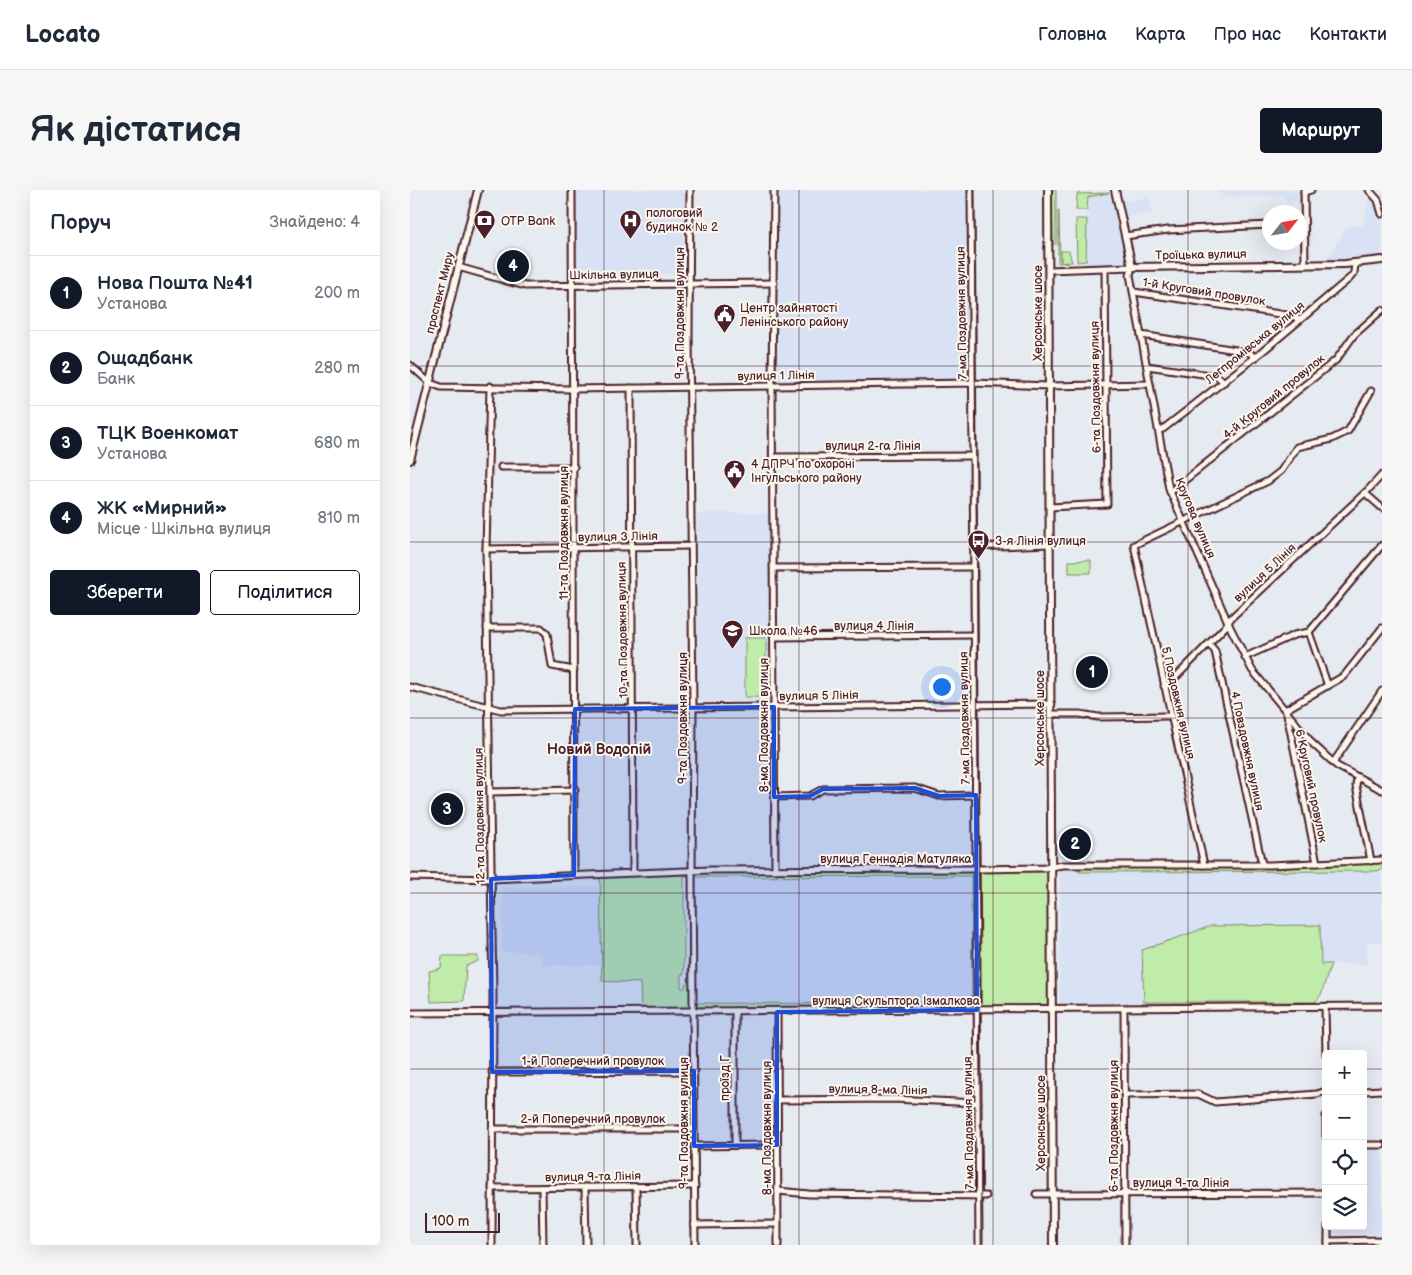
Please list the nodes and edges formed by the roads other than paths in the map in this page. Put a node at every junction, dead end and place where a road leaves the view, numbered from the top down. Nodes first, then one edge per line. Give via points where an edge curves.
1 (478, 190) edge
2 (572, 190) edge
3 (690, 190) edge
4 (774, 190) edge
5 (971, 190) edge
6 (1048, 190) edge
7 (1115, 190) edge
8 (1311, 190) edge
9 (1369, 190) edge
10 (1304, 191) edge
11 (1303, 205) edge
12 (1382, 214) edge
13 (1262, 225) edge
14 (1125, 236) junction
15 (1304, 250) edge
16 (1382, 260) edge
17 (1354, 263) junction
18 (1305, 265) junction
19 (458, 267) junction
20 (1132, 267) junction
21 (1105, 269) junction
22 (1049, 270) junction
23 (689, 283) junction
24 (774, 284) junction
25 (572, 285) junction
26 (1134, 292) junction
27 (1382, 310) edge
28 (1299, 320) junction
29 (1141, 335) junction
30 (1255, 358) junction
31 (410, 365) edge
32 (1147, 366) junction
33 (1224, 382) junction
34 (430, 383) junction
35 (973, 383) junction
36 (1150, 384) junction
37 (1106, 385) junction
38 (490, 386) junction
39 (772, 386) junction
40 (1049, 386) junction
41 (572, 388) junction
42 (631, 388) junction
43 (690, 388) junction
44 (1371, 391) dead end
45 (1158, 430) junction
46 (973, 456) junction
47 (773, 457) junction
48 (410, 460) edge
49 (501, 467) dead end
50 (574, 467) junction
51 (1382, 475) edge
52 (1170, 492) junction
53 (1365, 493) junction
54 (1050, 507) junction
55 (1382, 508) edge
56 (1183, 521) junction
57 (1050, 544) junction
58 (1382, 545) edge
59 (691, 546) junction
60 (631, 547) junction
61 (974, 547) junction
62 (486, 549) junction
63 (574, 549) junction
64 (974, 567) junction
65 (774, 568) junction
66 (1228, 622) junction
67 (487, 628) junction
68 (1382, 628) edge
69 (1309, 632) junction
70 (974, 636) junction
71 (774, 637) junction
72 (1208, 644) junction
73 (1245, 657) junction
74 (574, 670) junction
75 (1164, 686) junction
76 (1328, 686) junction
77 (410, 688) edge
78 (1382, 691) edge
79 (1052, 704) junction
80 (975, 705) junction
81 (693, 706) junction
82 (634, 707) junction
83 (774, 707) junction
84 (489, 708) junction
85 (575, 708) junction
86 (1286, 712) junction
87 (1052, 714) junction
88 (1170, 716) junction
89 (1333, 764) junction
90 (1357, 778) junction
91 (1382, 781) edge
92 (1380, 789) edge
93 (575, 790) junction
94 (490, 792) junction
95 (976, 795) junction
96 (774, 797) junction
97 (1382, 860) edge
98 (1371, 861) junction
99 (1317, 863) junction
100 (1262, 864) junction
101 (1204, 865) junction
102 (1051, 867) junction
103 (977, 869) junction
104 (775, 870) junction
105 (692, 871) junction
106 (633, 872) junction
107 (574, 875) junction
108 (410, 878) edge
109 (491, 879) junction
110 (1382, 1006) edge
111 (1325, 1007) junction
112 (1124, 1008) junction
113 (977, 1010) junction
114 (1052, 1010) junction
115 (734, 1011) junction
116 (492, 1012) junction
117 (693, 1012) junction
118 (777, 1012) junction
119 (410, 1013) edge
120 (1326, 1050) edge
121 (694, 1071) junction
122 (492, 1072) junction
123 (1382, 1090) edge
124 (1367, 1091) edge
125 (1322, 1092) edge
126 (1124, 1095) junction
127 (777, 1100) junction
128 (978, 1103) junction
129 (492, 1129) junction
130 (693, 1129) junction
131 (735, 1144) junction
132 (777, 1145) junction
133 (694, 1146) junction
134 (1367, 1146) edge
135 (1382, 1146) edge
136 (695, 1186) junction
137 (636, 1187) junction
138 (492, 1188) junction
139 (542, 1188) junction
140 (585, 1188) junction
141 (778, 1191) junction
142 (1124, 1193) junction
143 (1322, 1193) edge
144 (1036, 1194) dead end
145 (1053, 1194) junction
146 (983, 1196) junction
147 (778, 1224) junction
148 (694, 1225) junction
149 (1328, 1230) edge
150 (1382, 1240) edge
151 (1328, 1243) edge
152 (492, 1245) edge
153 (542, 1245) edge
154 (586, 1245) edge
155 (637, 1245) edge
156 (694, 1245) edge
157 (778, 1245) edge
158 (979, 1245) edge
159 (1054, 1245) edge
160 (1124, 1245) edge

1 - 19 main road, проспект Миру
2 - 25 street, 11-та Поздовжня вулиця
3 - 23 street, 9-та Поздовжня вулиця
4 - 24 street, 8-ма Поздовжня вулиця
5 - 35 street, 7-ма Поздовжня вулиця
6 - 22 main road, Херсонське шосе
7 - 14 main road, Кругова вулиця
8 - 10 street
9 - 12 street via 1378,200
10 - 11 street
13 - 14 street via 1168,230
14 - 20 main road, Кругова вулиця
15 - 18 street
16 - 17 main road, Троїцька вулиця
17 - 18 main road, Троїцька вулиця
17 - 28 street, Легпромівська вулиця via 1350,278
18 - 20 main road, Троїцька вулиця
19 - 25 street, Шкільна вулиця via 525,286
19 - 34 main road, проспект Миру
20 - 21 street, Троїцька вулиця
20 - 26 street, Кругова вулиця via 1130,275
21 - 22 street, Троїцька вулиця
21 - 37 street, 6-та Поздовжня вулиця
22 - 40 main road, Херсонське шосе
23 - 24 street, Шкільна вулиця
23 - 25 street, Шкільна вулиця
23 - 43 street, 9-та Поздовжня вулиця
24 - 39 street, 8-ма Поздовжня вулиця
25 - 41 street, 11-та Поздовжня вулиця
26 - 28 street, 1-й Круговий провулок via 1293,316
26 - 29 street, Кругова вулиця
27 - 52 street, 4-й Круговий провулок via 1354,334 1336,360
28 - 30 street, Легпромівська вулиця
29 - 30 street via 1249,352
29 - 32 street, Кругова вулиця
30 - 33 street, Легпромівська вулиця
31 - 34 street
32 - 33 street via 1217,376
32 - 36 street, Кругова вулиця
33 - 45 street, Легпромівська вулиця
34 - 38 street, вулиця 1 Лінія via 441,387
34 - 48 main road, проспект Миру
35 - 39 street, вулиця 1 Лінія
35 - 40 street, вулиця 1 Лінія
35 - 46 street, 7-ма Поздовжня вулиця
36 - 37 street, вулиця 1 Лінія
36 - 45 street, Кругова вулиця
37 - 40 street, вулиця 1 Лінія
37 - 54 street, 6-та Поздовжня вулиця via 1107,504
38 - 41 street, вулиця 1 Лінія
38 - 62 street, 12-та Поздовжня вулиця
39 - 43 street, вулиця 1 Лінія
39 - 47 street, 8-ма Поздовжня вулиця
40 - 54 main road, Херсонське шосе
41 - 42 street, вулиця 1 Лінія
41 - 50 street, 11-та Поздовжня вулиця
42 - 43 street, вулиця 1 Лінія
42 - 60 street, 10-та Поздовжня вулиця
43 - 59 street, 9-та Поздовжня вулиця
44 - 56 street via 1348,431 1332,439 1297,447 1281,471 1268,481
45 - 52 street, Кругова вулиця
46 - 47 street, вулиця 2-га Лінія
46 - 61 street, 7-ма Поздовжня вулиця
47 - 65 street, 8-ма Поздовжня вулиця
49 - 50 street
50 - 63 street, 11-та Поздовжня вулиця
51 - 53 street, вулиця 5 Лінія
52 - 56 street, Кругова вулиця
53 - 55 street
53 - 66 street, вулиця 5 Лінія
54 - 57 main road, Херсонське шосе
56 - 66 street, Кругова вулиця
56 - 75 street, 5 Поздовжня вулиця via 1134,545
57 - 61 street
57 - 79 main road, Херсонське шосе
58 - 69 street
59 - 60 street, вулиця 3 Лінія
59 - 81 street, 9-та Поздовжня вулиця
60 - 63 street, вулиця 3 Лінія
60 - 82 street, 10-та Поздовжня вулиця
61 - 64 street, 7-ма Поздовжня вулиця
62 - 63 street, вулиця 3 Лінія
62 - 67 street, 12-та Поздовжня вулиця
63 - 74 street, 11-та Поздовжня вулиця
64 - 65 street
64 - 70 street, 7-ма Поздовжня вулиця
65 - 71 street, 8-ма Поздовжня вулиця
66 - 72 street, вулиця 5 Лінія
66 - 73 street, Кругова вулиця
67 - 74 street via 541,628 548,637 552,666
67 - 84 street, 12-та Поздовжня вулиця
68 - 76 street via 1344,676
69 - 73 street via 1294,635
69 - 76 street
70 - 71 street, вулиця 4 Лінія
70 - 80 street, 7-ма Поздовжня вулиця
71 - 83 street, 8-ма Поздовжня вулиця
72 - 75 street, вулиця 5 Лінія
72 - 100 street, 4 Повздовжня вулиця via 1215,651
73 - 86 street, Кругова вулиця
74 - 85 street, 11-та Поздовжня вулиця
75 - 88 street, 5 Поздовжня вулиця
76 - 86 street
77 - 84 street, вулиця 5 Лінія
78 - 89 street
79 - 80 street, вулиця 5 Лінія
79 - 87 main road, Херсонське шосе
80 - 83 street, вулиця 5 Лінія
80 - 95 street, 7-ма Поздовжня вулиця
81 - 82 street, вулиця 5 Лінія
81 - 83 street, вулиця 5 Лінія
81 - 105 street, 9-та Поздовжня вулиця
82 - 85 street, вулиця 5 Лінія
82 - 106 street, 10-та Поздовжня вулиця
83 - 96 street, 8-ма Поздовжня вулиця
84 - 85 street, вулиця 5 Лінія
84 - 94 street, 12-та Поздовжня вулиця
85 - 93 street, 11-та Поздовжня вулиця
86 - 89 street, Кругова вулиця
86 - 99 street, 6 Круговий провулок
87 - 88 street
87 - 102 main road, Херсонське шосе
88 - 101 street, 5 Поздовжня вулиця
89 - 90 street, Кругова вулиця
90 - 92 street, Кругова вулиця
90 - 98 street
91 - 92 street
93 - 94 street
93 - 107 street, 11-та Поздовжня вулиця
94 - 109 street, 12-та Поздовжня вулиця
95 - 96 street via 940,796 915,788 823,789 810,796
95 - 103 street, 7-ма Поздовжня вулиця
96 - 104 street, 8-ма Поздовжня вулиця
97 - 98 street, вулиця Геннадія Матуляка
98 - 99 street, вулиця Геннадія Матуляка
99 - 100 street, вулиця Геннадія Матуляка
100 - 101 street, вулиця Геннадія Матуляка
101 - 102 street, вулиця Геннадія Матуляка
102 - 103 street, вулиця Геннадія Матуляка
102 - 114 main road, Херсонське шосе
103 - 104 street, вулиця Геннадія Матуляка
103 - 113 street, 7-ма Поздовжня вулиця
104 - 105 street, вулиця Геннадія Матуляка
105 - 106 street, вулиця Геннадія Матуляка
105 - 117 street, 9-та Поздовжня вулиця
106 - 107 street, вулиця Геннадія Матуляка
107 - 109 street, вулиця Геннадія Матуляка
108 - 109 street, вулиця Геннадія Матуляка
109 - 116 street, 12-та Поздовжня вулиця
110 - 111 street, вулиця Скульптора Ізмалкова
111 - 112 street, вулиця Скульптора Ізмалкова
111 - 120 street
112 - 114 street, вулиця Скульптора Ізмалкова
112 - 126 street, 6-та Поздовжня вулиця
113 - 114 street, вулиця Скульптора Ізмалкова
113 - 118 street, вулиця Скульптора Ізмалкова
113 - 128 street, 7-ма Поздовжня вулиця
114 - 145 main road, Херсонське шосе
115 - 117 street, вулиця Скульптора Ізмалкова
115 - 118 street, вулиця Скульптора Ізмалкова
115 - 131 street, проїзд Г
116 - 117 street, вулиця Скульптора Ізмалкова
116 - 119 street, вулиця Скульптора Ізмалкова
116 - 122 street, 12-та Поздовжня вулиця
117 - 121 street, 9-та Поздовжня вулиця
118 - 127 street, 8-ма Поздовжня вулиця
121 - 122 street, 1-й Поперечний провулок
121 - 130 street, 9-та Поздовжня вулиця
122 - 129 street, 12-та Поздовжня вулиця
123 - 124 street
125 - 126 street via 1215,1102 1198,1094
126 - 142 street, 6-та Поздовжня вулиця
127 - 128 street, вулиця 8-ма Лінія via 893,1099
127 - 132 street, 8-ма Поздовжня вулиця
128 - 146 street, 7-ма Поздовжня вулиця
129 - 130 street, 2-й Поперечний провулок
129 - 138 street, 12-та Поздовжня вулиця
130 - 133 street, 9-та Поздовжня вулиця
131 - 132 street
131 - 133 street
132 - 141 street, 8-ма Поздовжня вулиця
133 - 136 street, 9-та Поздовжня вулиця
134 - 135 street
136 - 137 street, вулиця 9-та Лінія
136 - 148 street, 9-та Поздовжня вулиця
137 - 140 street, вулиця 9-та Лінія
137 - 155 street
138 - 139 street, вулиця 9-та Лінія
138 - 152 street, 12-та Поздовжня вулиця
139 - 140 street, вулиця 9-та Лінія
139 - 153 street
140 - 154 street
141 - 146 street
141 - 147 street, 8-ма Поздовжня вулиця
142 - 143 street, вулиця 9-та Лінія
142 - 145 street, вулиця 9-та Лінія
142 - 160 street, 6-та Поздовжня вулиця
144 - 145 street, вулиця 9-та Лінія
145 - 159 main road, Херсонське шосе
146 - 158 street, 7-ма Поздовжня вулиця
147 - 148 street
147 - 157 street, 8-ма Поздовжня вулиця
148 - 156 street, 9-та Поздовжня вулиця
149 - 151 street
150 - 151 street

